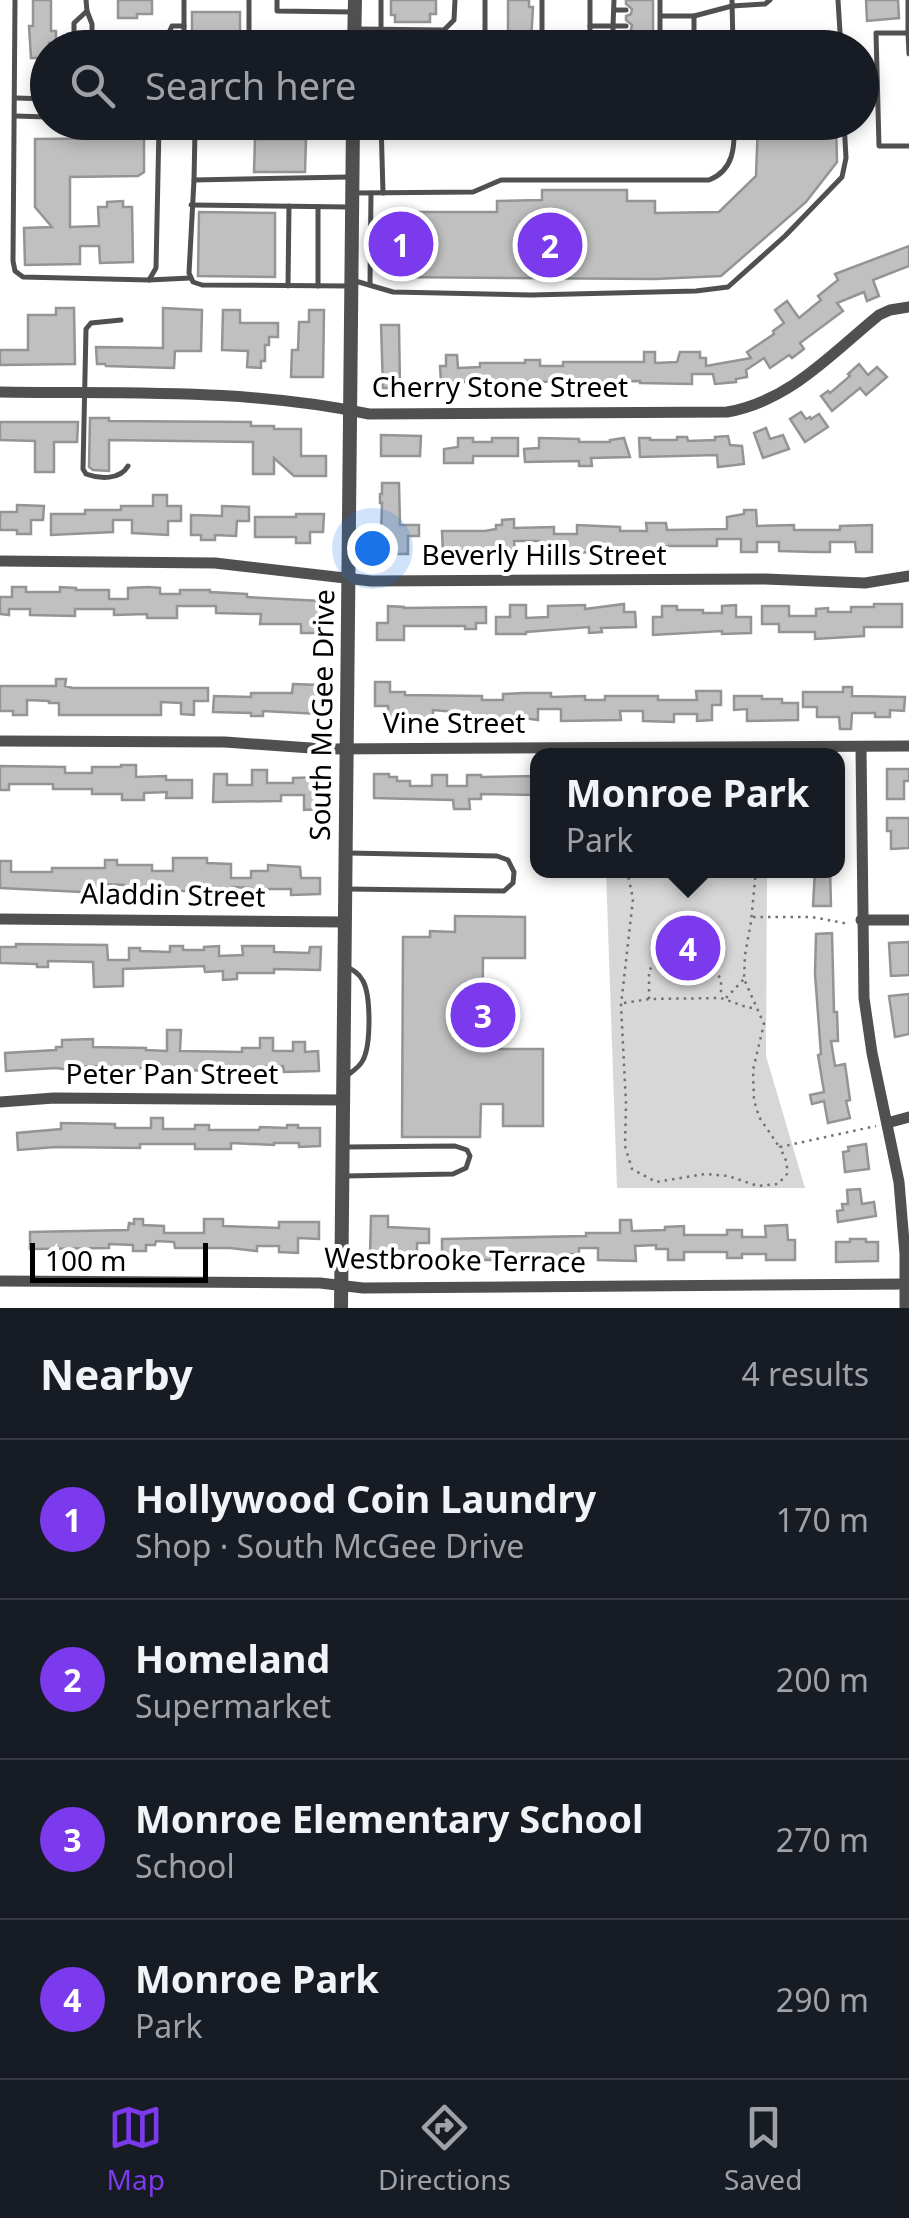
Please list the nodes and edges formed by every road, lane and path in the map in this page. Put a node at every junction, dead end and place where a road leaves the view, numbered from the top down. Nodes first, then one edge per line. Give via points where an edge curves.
1 (15, 0) edge
2 (86, 0) edge
3 (184, 0) edge
4 (249, 0) edge
5 (277, 0) edge
6 (381, 0) edge
7 (455, 0) edge
8 (485, 0) edge
9 (542, 0) edge
10 (590, 0) edge
11 (614, 0) edge
12 (660, 0) edge
13 (770, 0) edge
14 (838, 0) edge
15 (908, 0) edge
16 (732, 3) edge
17 (354, 6) edge
18 (614, 10) junction
19 (626, 10) dead end
20 (87, 12) junction
21 (658, 12) junction
22 (694, 16) junction
23 (184, 26) junction
24 (590, 26) junction
25 (613, 26) junction
26 (626, 26) dead end
27 (354, 29) joint
28 (74, 30) edge
29 (92, 30) edge
30 (170, 30) edge
31 (184, 30) edge
32 (249, 30) edge
33 (380, 30) junction
34 (485, 30) edge
35 (541, 30) edge
36 (590, 30) edge
37 (613, 30) edge
38 (658, 30) edge
39 (694, 30) edge
40 (733, 30) edge
41 (839, 30) edge
42 (879, 34) edge
43 (908, 34) edge
44 (909, 54) edge
45 (15, 98) junction
46 (30, 98) edge
47 (15, 116) junction
48 (30, 116) edge
49 (879, 118) edge
50 (158, 140) edge
51 (194, 140) edge
52 (353, 140) edge
53 (381, 140) edge
54 (734, 140) edge
55 (845, 140) edge
56 (909, 146) edge
57 (194, 180) junction
58 (352, 192) junction
59 (371, 193) junction
60 (382, 193) junction
61 (191, 205) junction
62 (289, 206) junction
63 (318, 207) junction
64 (190, 278) junction
65 (149, 280) junction
66 (351, 283) junction
67 (288, 286) junction
68 (318, 286) junction
69 (370, 286) junction
70 (909, 306) edge
71 (121, 320) dead end
72 (0, 392) edge
73 (85, 393) junction
74 (350, 410) junction
75 (128, 466) dead end
76 (0, 560) edge
77 (909, 576) edge
78 (348, 579) junction
79 (0, 741) edge
80 (909, 746) edge
81 (861, 747) junction
82 (347, 748) junction
83 (346, 852) junction
84 (629, 878) edge
85 (755, 878) edge
86 (345, 889) junction
87 (752, 917) junction
88 (0, 919) edge
89 (909, 920) edge
90 (345, 922) junction
91 (862, 922) junction
92 (344, 966) junction
93 (744, 979) junction
94 (723, 998) junction
95 (650, 999) junction
96 (624, 1003) dead end
97 (757, 1006) junction
98 (343, 1077) junction
99 (343, 1100) junction
100 (0, 1102) edge
101 (909, 1117) edge
102 (887, 1123) junction
103 (342, 1147) junction
104 (780, 1147) junction
105 (342, 1176) junction
106 (0, 1281) edge
107 (907, 1284) edge
108 (342, 1286) junction
109 (342, 1308) edge
110 (905, 1308) edge

1 - 45 lane
2 - 20 lane
3 - 23 lane
4 - 32 lane
5 - 17 lane via 277,11
6 - 33 lane
7 - 33 lane via 454,20 444,30
8 - 34 lane
9 - 35 lane
10 - 24 lane
11 - 18 lane
12 - 21 lane
13 - 16 lane
14 - 41 lane
15 - 43 lane
16 - 22 lane
16 - 40 lane
17 - 27 street
18 - 19 lane
18 - 25 lane
20 - 28 lane
20 - 29 lane
21 - 22 lane
21 - 38 lane
22 - 39 lane
23 - 30 lane
23 - 31 lane
24 - 25 lane
24 - 36 lane
25 - 26 lane
25 - 37 lane
27 - 33 lane
42 - 43 lane
43 - 44 lane
45 - 46 lane
45 - 47 lane
47 - 48 lane
47 - 65 lane via 14,271 23,277
49 - 56 lane via 880,146
50 - 65 lane via 156,268
51 - 57 lane
52 - 58 street, South McGee Drive
53 - 60 lane
54 - 60 lane via 731,160 709,180 501,180 473,192
55 - 69 lane via 842,177 728,287 531,295
57 - 58 lane
57 - 61 lane
58 - 59 lane
58 - 63 lane
58 - 66 street, South McGee Drive
59 - 60 lane
59 - 69 lane
61 - 62 lane
61 - 64 lane
62 - 63 lane
62 - 67 lane
63 - 68 lane
64 - 65 lane
64 - 67 lane via 202,285
66 - 68 lane
66 - 69 lane
66 - 74 street, South McGee Drive
67 - 68 lane
70 - 74 street, Cherry Stone Street via 879,316 778,396 738,410
71 - 73 lane via 91,322 86,329
72 - 73 street, Cherry Stone Street
73 - 74 street, Cherry Stone Street via 224,395
73 - 75 lane via 83,469 92,476 118,476
74 - 78 street, South McGee Drive
76 - 78 street, Beverly Hills Street via 216,563
77 - 78 street, Beverly Hills Street via 865,582
78 - 82 street, South McGee Drive
79 - 82 street, Vine Street
80 - 81 street, Vine Street
81 - 82 street, Vine Street
81 - 91 street
82 - 83 street, South McGee Drive
83 - 86 street, South McGee Drive
83 - 86 lane via 497,856 514,872 504,891
84 - 104 path via 633,899 621,1005 625,1146 632,1169 656,1182 705,1174 778,1184 787,1174
85 - 87 path
86 - 90 street, South McGee Drive
87 - 91 path
87 - 93 path
88 - 90 street, Aladdin Street
89 - 91 street
90 - 92 street, South McGee Drive
91 - 102 street via 867,1024
92 - 98 street, South McGee Drive
92 - 98 lane via 356,971 368,994 368,1043 358,1069
93 - 94 path
93 - 97 path
94 - 95 path
94 - 95 path via 714,970 654,966
94 - 97 path
95 - 96 path
97 - 104 path via 764,1024 754,1100
98 - 99 street, South McGee Drive
99 - 100 street, Peter Pan Street
99 - 103 street, South McGee Drive
101 - 102 street
102 - 104 path
102 - 107 street
103 - 105 street, South McGee Drive
103 - 105 lane via 454,1146 470,1156 454,1174
105 - 108 street, South McGee Drive
106 - 108 street, Westbrooke Terrace
107 - 108 street, Westbrooke Terrace
107 - 110 street
108 - 109 street, South McGee Drive

